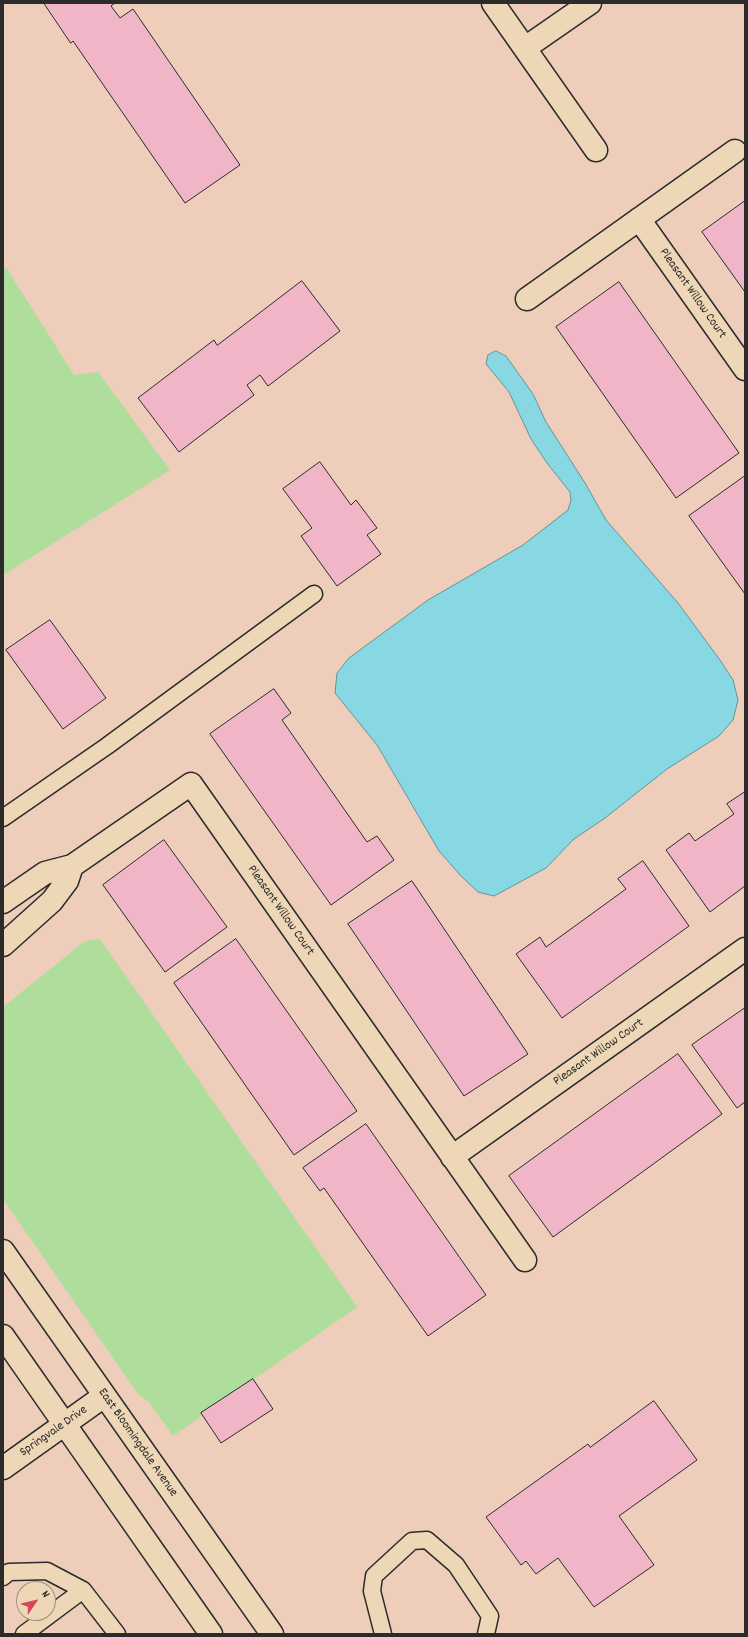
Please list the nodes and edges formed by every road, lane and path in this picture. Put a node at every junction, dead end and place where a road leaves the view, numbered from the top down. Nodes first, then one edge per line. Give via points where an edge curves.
1 (493, 3) edge
2 (590, 3) edge
3 (525, 48) junction
4 (596, 150) dead end
5 (735, 151) dead end
6 (639, 219) junction
7 (527, 299) dead end
8 (745, 369) edge
9 (314, 594) dead end
10 (3, 818) edge
11 (72, 866) junction
12 (3, 902) edge
13 (3, 945) edge
14 (745, 950) edge
15 (452, 1157) junction
16 (3, 1251) edge
17 (525, 1260) dead end
18 (3, 1336) edge
19 (104, 1396) junction
20 (64, 1424) junction
21 (3, 1468) edge
22 (3, 1577) edge
23 (83, 1590) junction
24 (24, 1634) edge
25 (117, 1634) edge
26 (211, 1634) edge
27 (272, 1634) edge
28 (383, 1634) edge
29 (486, 1634) edge

1 - 3 street
2 - 3 street
3 - 4 street
5 - 6 street
6 - 7 street
6 - 8 street, Pleasant Willow Court
9 - 10 lane via 107,746
11 - 12 street, Pleasant Willow Court via 45,874
11 - 13 street via 67,881 52,901
11 - 15 street, Pleasant Willow Court via 191,784
14 - 15 street, Pleasant Willow Court
15 - 17 street, Pleasant Willow Court
16 - 19 street, East Bloomingdale Avenue
18 - 20 street
19 - 20 street, Springvale Drive
19 - 27 street, East Bloomingdale Avenue
20 - 21 street, Springvale Drive
20 - 26 street
22 - 23 lane via 9,1572 47,1571
23 - 24 lane
23 - 25 lane
28 - 29 lane via 372,1591 374,1576 412,1541 427,1540 456,1565 490,1616

